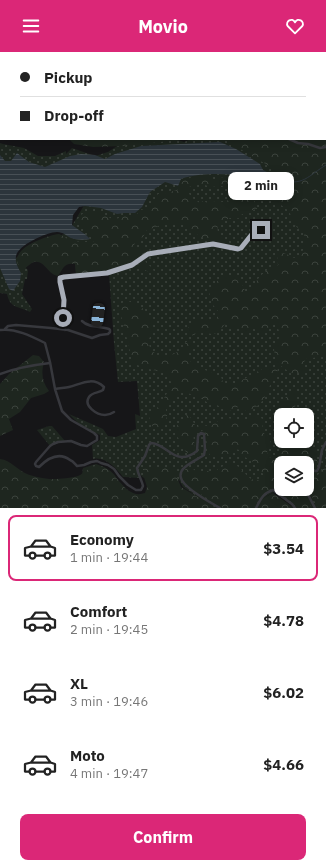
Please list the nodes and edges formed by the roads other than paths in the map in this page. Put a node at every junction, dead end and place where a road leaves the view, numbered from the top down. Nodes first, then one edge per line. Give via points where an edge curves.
1 (291, 140) edge
2 (326, 147) edge
3 (261, 230) dead end
4 (98, 315) dead end
5 (82, 321) dead end
6 (96, 326) junction
7 (5, 329) junction
8 (0, 330) edge
9 (65, 330) junction
10 (50, 362) junction
11 (0, 374) edge
12 (55, 389) junction
13 (114, 412) dead end
14 (326, 442) edge
15 (314, 471) edge
16 (309, 496) edge
17 (220, 508) edge
18 (256, 508) edge
19 (295, 508) edge
20 (315, 508) edge

1 - 2 street via 320,148
3 - 9 street via 253,233 238,249 213,244 148,254 132,265 107,273 60,278
4 - 6 street
5 - 6 street via 89,326
6 - 9 street via 109,329 110,333 92,338
7 - 8 street
7 - 9 street via 16,325
7 - 10 street via 25,333 45,343
10 - 11 street
10 - 12 street
12 - 13 street via 89,381 101,384 103,390 91,394 87,403 90,408 102,415
12 - 17 street via 64,414 98,438 87,446 71,441 56,443 36,462 36,466 39,467 47,459 56,456 70,460 77,466 96,462 114,469 128,485 141,490 143,486 137,468 149,445 156,443 182,457 197,451 198,436 201,433 204,434 204,455 184,467 180,477 191,490
14 - 15 street via 319,467
16 - 20 street
18 - 19 street via 262,496 273,490

